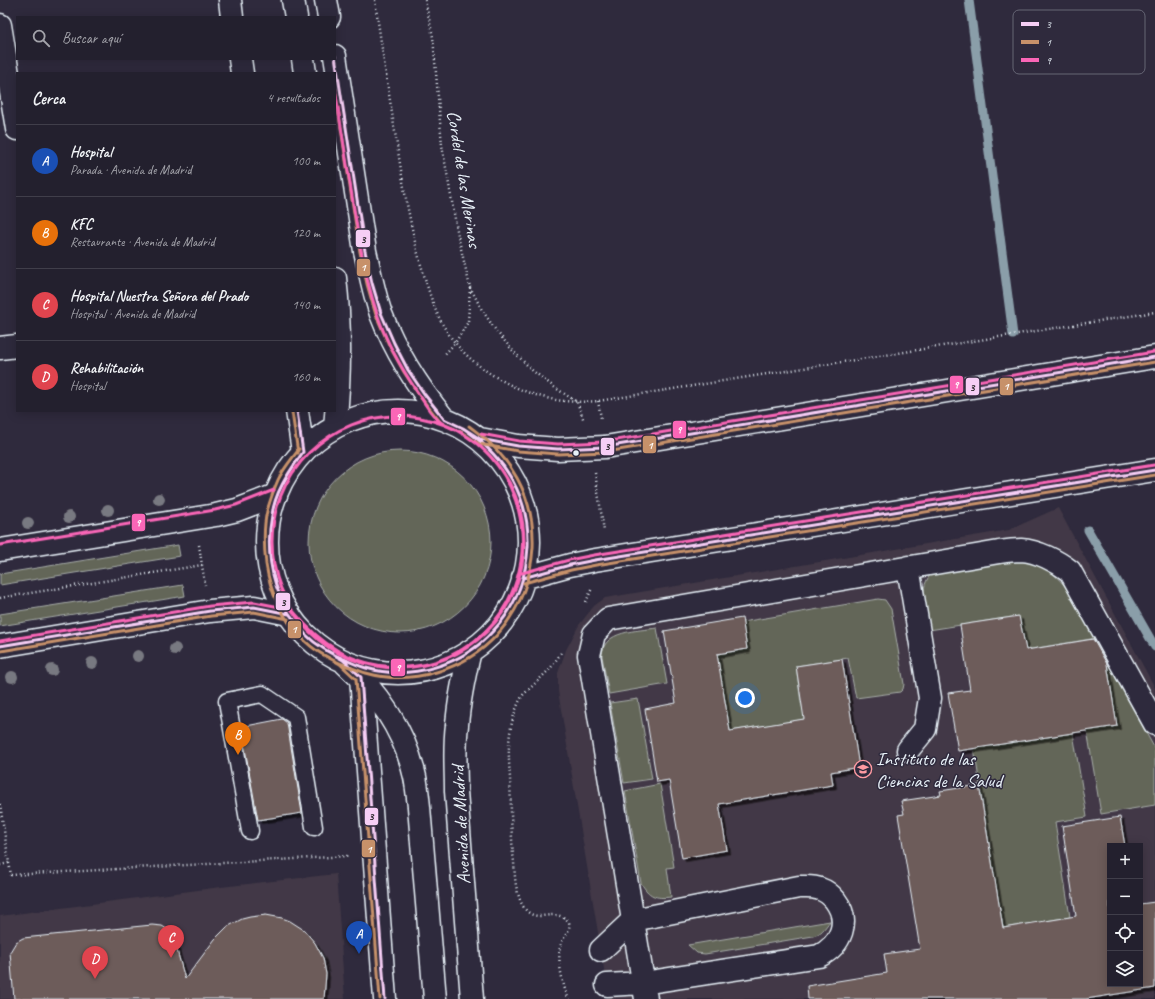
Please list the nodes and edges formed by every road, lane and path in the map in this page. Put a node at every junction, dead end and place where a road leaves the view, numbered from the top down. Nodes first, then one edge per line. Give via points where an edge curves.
1 (230, 0) edge
2 (293, 0) edge
3 (326, 0) edge
4 (375, 0) edge
5 (425, 0) edge
6 (232, 16) edge
7 (296, 16) edge
8 (329, 16) edge
9 (0, 25) edge
10 (240, 60) edge
11 (303, 60) edge
12 (336, 60) edge
13 (242, 72) edge
14 (305, 72) edge
15 (16, 123) edge
16 (336, 286) edge
17 (470, 287) junction
18 (1155, 312) edge
19 (455, 343) junction
20 (16, 346) edge
21 (0, 348) edge
22 (444, 355) dead end
23 (1155, 357) edge
24 (598, 401) junction
25 (577, 402) junction
26 (297, 412) edge
27 (601, 418) dead end
28 (444, 419) junction
29 (584, 425) dead end
30 (335, 427) junction
31 (480, 439) junction
32 (303, 452) junction
33 (1155, 470) edge
34 (595, 471) dead end
35 (276, 496) junction
36 (195, 519) junction
37 (605, 535) dead end
38 (0, 550) edge
39 (202, 565) junction
40 (908, 567) junction
41 (523, 578) junction
42 (591, 589) dead end
43 (0, 598) edge
44 (585, 604) dead end
45 (210, 611) junction
46 (289, 614) junction
47 (0, 646) edge
48 (470, 651) junction
49 (562, 651) dead end
50 (343, 660) junction
51 (361, 677) junction
52 (1155, 724) edge
53 (908, 750) dead end
54 (0, 804) edge
55 (314, 827) dead end
56 (250, 831) dead end
57 (374, 854) junction
58 (9, 863) junction
59 (0, 865) edge
60 (633, 920) junction
61 (601, 950) dead end
62 (607, 986) dead end
63 (644, 991) edge
64 (385, 999) edge
65 (435, 999) edge
66 (472, 999) edge
67 (569, 999) edge

1 - 6 main road
2 - 7 main road
3 - 8 main road
4 - 19 path via 404,194 432,299 439,317
5 - 17 path, Cordel de las Merinas via 433,37 442,145
9 - 15 main road
10 - 13 main road
11 - 14 main road
12 - 28 main road, Avenida de Madrid via 365,251 374,289 394,343 408,370
16 - 30 main road via 340,347
17 - 19 path, Cordel de las Merinas via 468,322
17 - 25 path via 482,310 514,352 533,371
18 - 24 path
19 - 22 path, Cordel de las Merinas
19 - 25 path via 474,362 515,387 535,395
20 - 21 main road
23 - 31 main road via 605,447 558,449 518,446
24 - 25 path
24 - 27 path
25 - 29 path
26 - 32 main road
28 - 30 main road, Avenida de Madrid via 420,413 394,411 364,415
28 - 31 main road, Avenida de Madrid
30 - 32 main road, Avenida de Madrid
31 - 41 main road, Avenida de Madrid via 507,470 524,507 529,537 528,558
32 - 35 main road, Avenida de Madrid via 290,468
33 - 41 main road via 595,560
34 - 37 path
35 - 36 main road via 237,510
35 - 46 main road, Avenida de Madrid via 269,525 268,556 275,586
36 - 38 main road
36 - 39 path
39 - 43 path
39 - 45 path
40 - 52 main road via 1022,550 1047,556 1060,563 1070,571
40 - 53 main road via 930,698 925,729
40 - 60 main road via 608,619 594,634 589,655
41 - 48 main road, Avenida de Madrid via 512,606 500,623
42 - 44 path
45 - 46 main road via 254,607
45 - 47 main road
46 - 50 main road, Avenida de Madrid via 313,641
48 - 50 main road, Avenida de Madrid via 438,666 402,673 372,670
48 - 66 main road, Avenida de Madrid via 456,726 456,791
49 - 67 path via 550,670 520,700 510,732 509,764 516,888 523,906 530,914 559,915 569,922 568,932 559,950 565,992
50 - 51 main road, Avenida de Madrid
51 - 57 main road
51 - 65 main road, Avenida de Madrid via 391,717 405,746 414,776 419,807
54 - 58 path
55 - 56 lane via 296,717 262,694 227,701
57 - 58 path via 11,875
57 - 64 main road
58 - 59 path
60 - 61 main road
60 - 63 main road
60 - 63 main road via 810,886 822,889 832,896 839,905 842,916 840,936 828,952 819,956
62 - 63 main road

